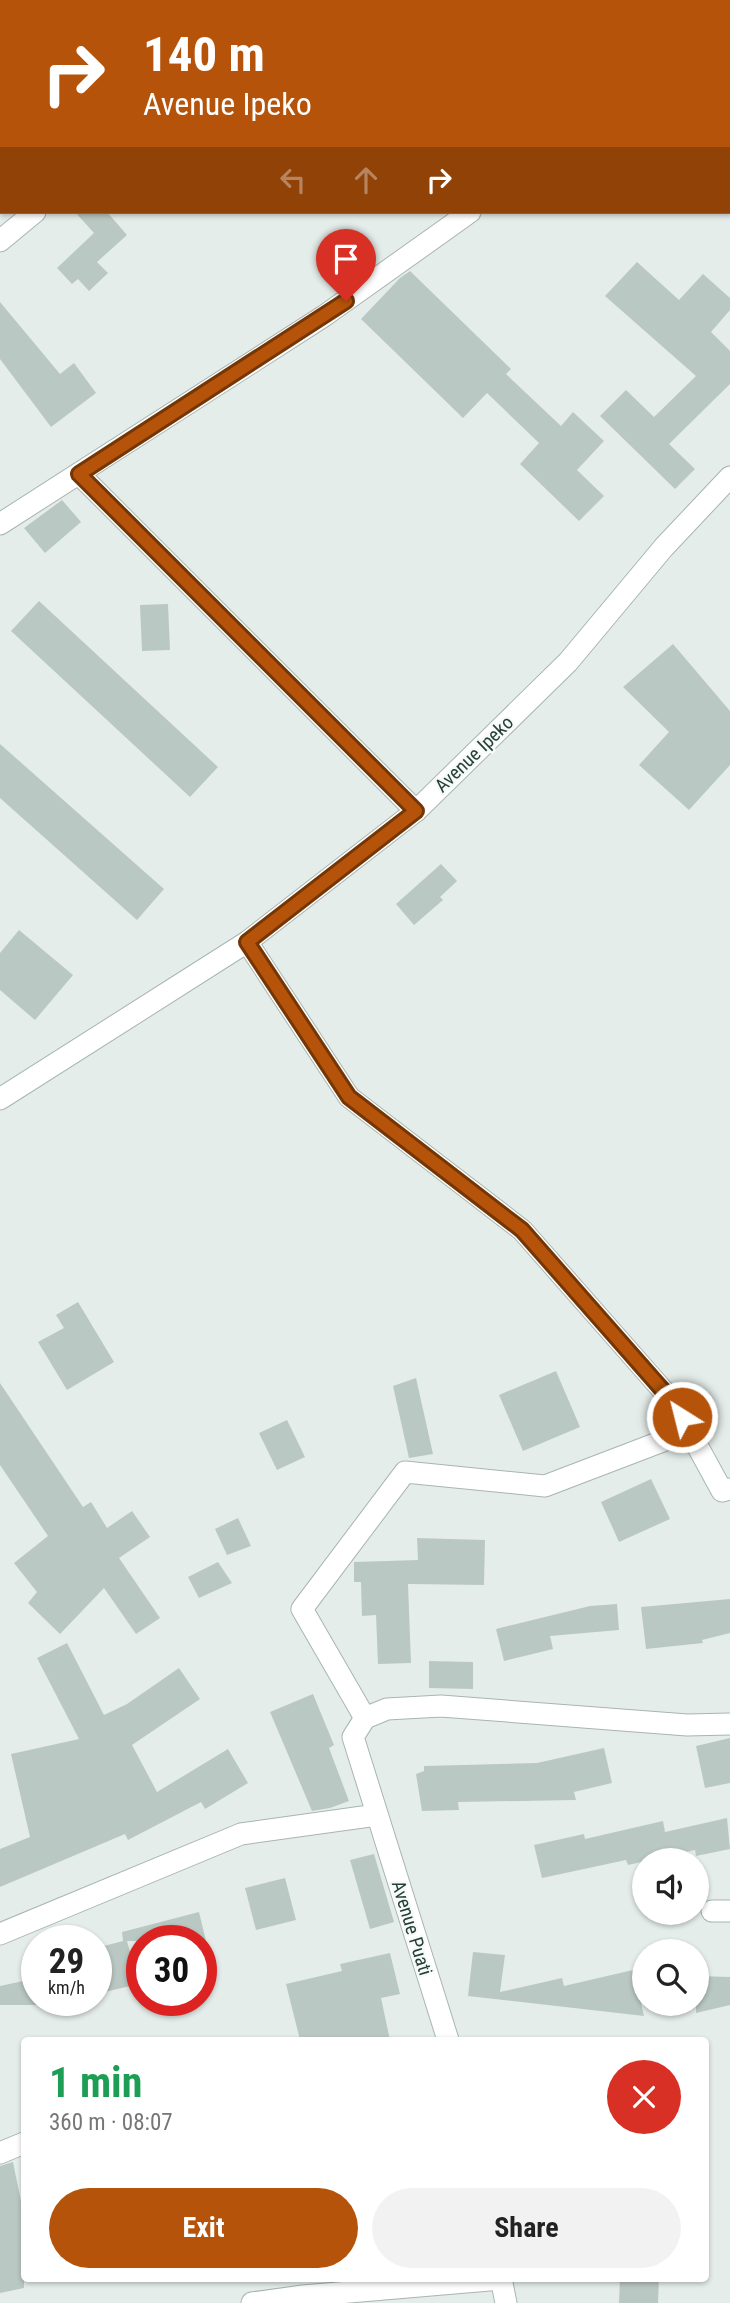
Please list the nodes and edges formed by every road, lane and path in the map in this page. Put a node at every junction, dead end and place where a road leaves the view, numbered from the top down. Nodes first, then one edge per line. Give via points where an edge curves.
1 (32, 214) edge
2 (467, 214) edge
3 (0, 240) edge
4 (79, 474) junction
5 (730, 477) edge
6 (0, 524) edge
7 (416, 811) junction
8 (247, 942) junction
9 (0, 1099) edge
10 (690, 1431) junction
11 (730, 1489) edge
12 (365, 1718) junction
13 (730, 1724) edge
14 (377, 1815) junction
15 (0, 1934) edge
16 (447, 2037) edge
17 (21, 2144) edge
18 (0, 2153) edge
19 (466, 2282) edge
20 (502, 2282) edge
21 (506, 2302) edge
22 (252, 2303) edge

1 - 3 street
2 - 4 street via 324,316
4 - 6 street
4 - 7 street
5 - 7 street, Avenue Ipeko via 664,547 568,662
7 - 8 street, Avenue Ipeko
8 - 9 street, Avenue Ipeko
8 - 10 street via 349,1097 522,1230 674,1403
10 - 11 street via 722,1491
10 - 12 street via 545,1486 405,1472 302,1609
12 - 13 street via 387,1709 441,1706 687,1725
12 - 14 street, Avenue Puati via 353,1737
14 - 15 street via 241,1834
14 - 16 street, Avenue Puati
17 - 18 street
19 - 22 street
20 - 21 street

